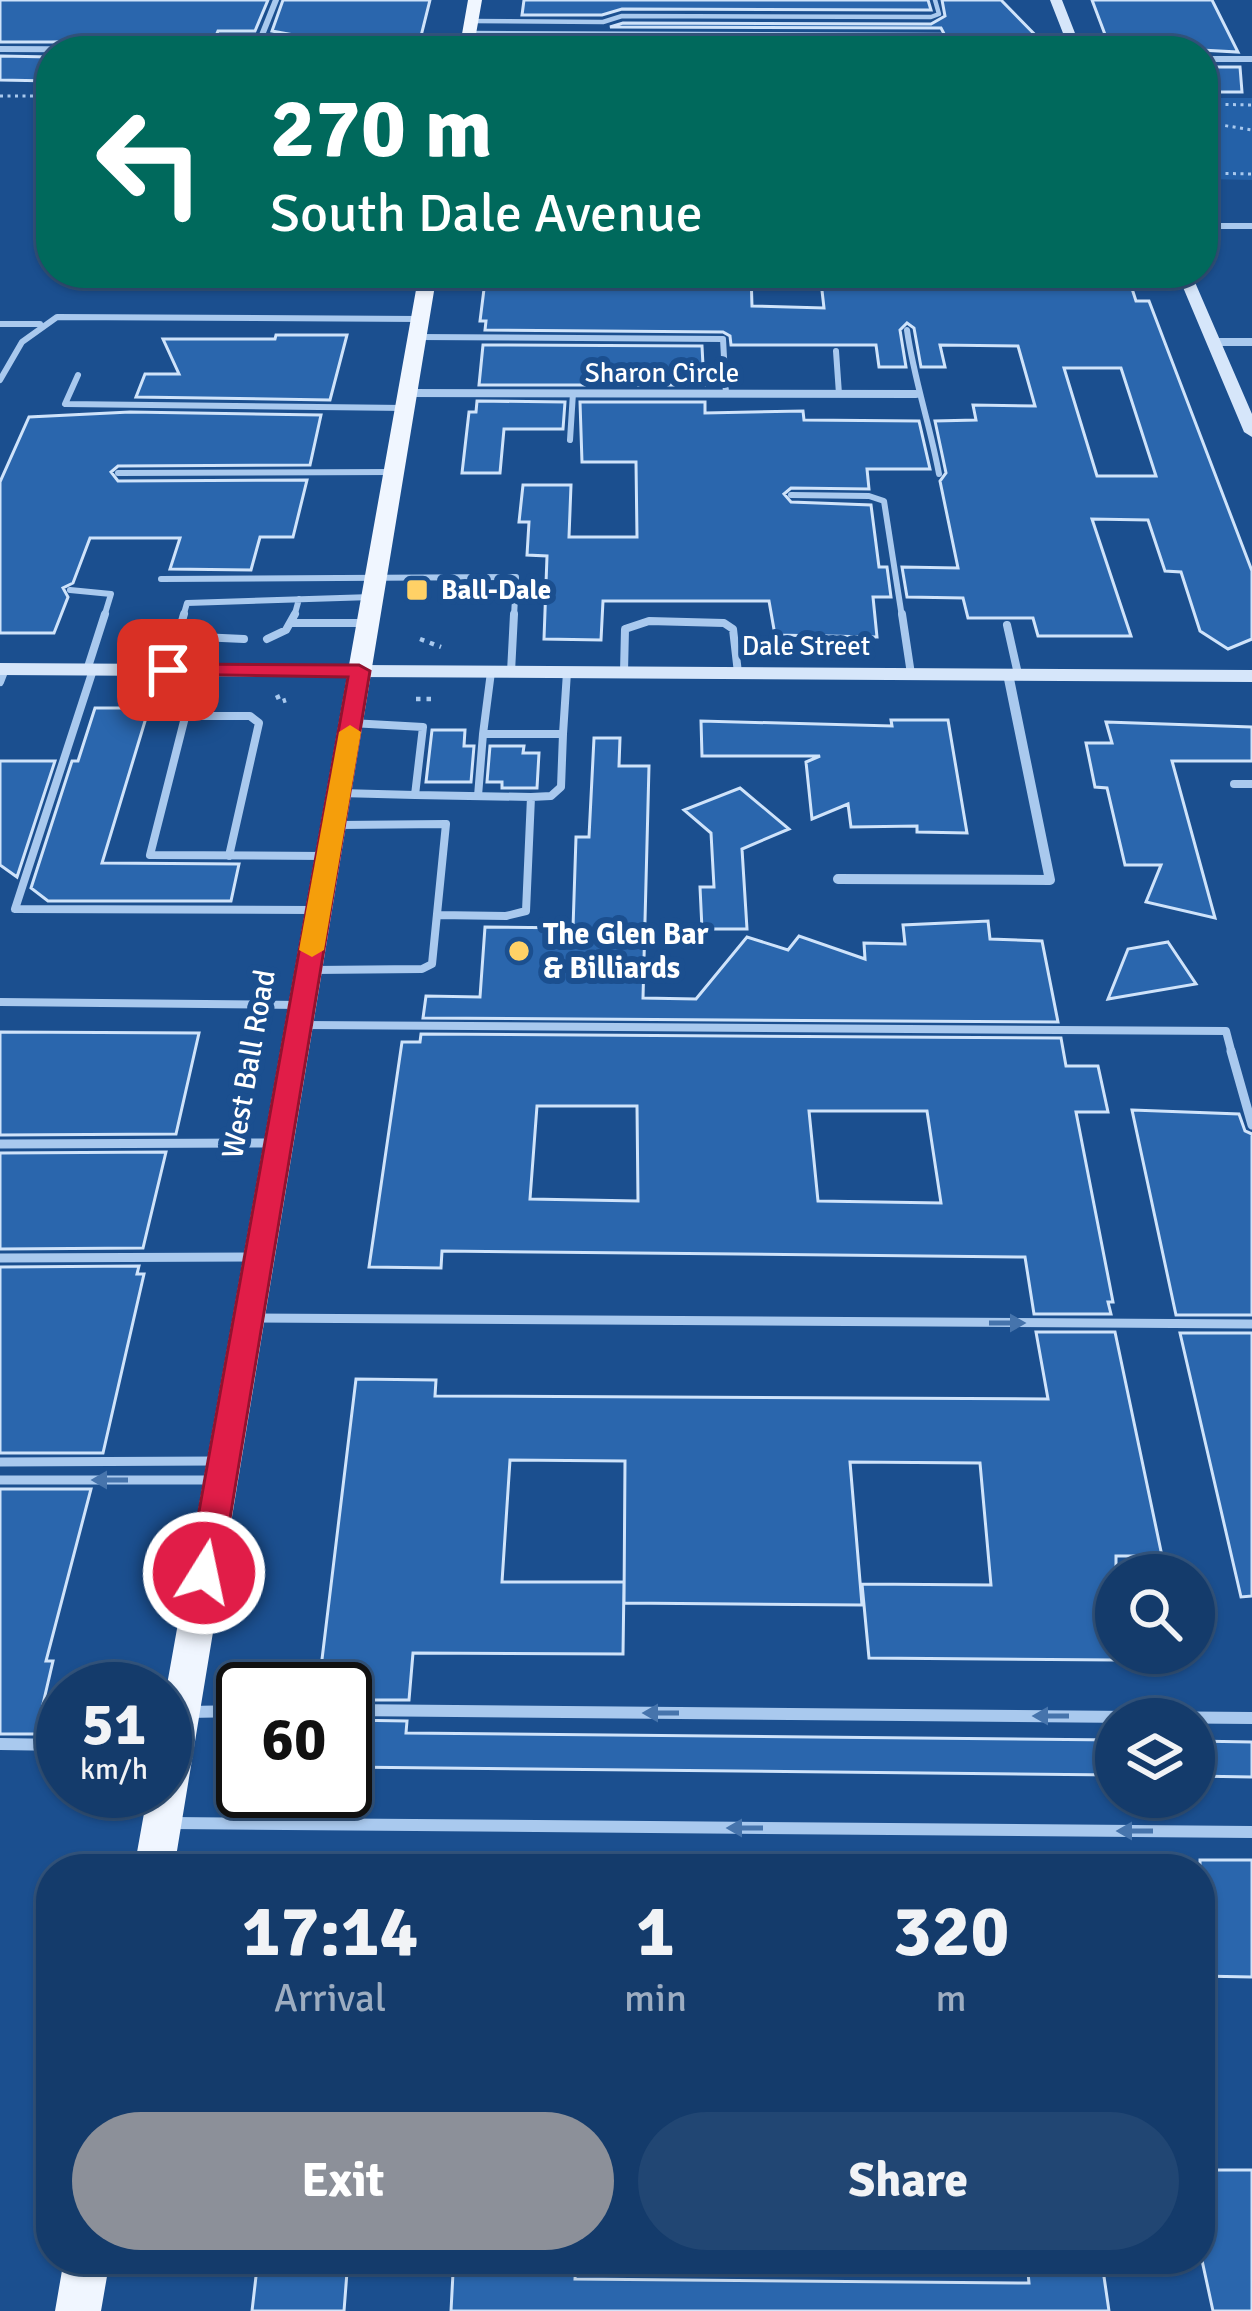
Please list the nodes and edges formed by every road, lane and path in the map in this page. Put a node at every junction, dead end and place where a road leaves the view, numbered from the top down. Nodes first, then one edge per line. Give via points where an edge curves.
1 (276, 0) edge
2 (475, 0) edge
3 (935, 0) edge
4 (1056, 0) edge
5 (470, 27) junction
6 (262, 36) edge
7 (468, 36) edge
8 (941, 36) edge
9 (1070, 36) edge
10 (0, 49) edge
11 (36, 49) edge
12 (1218, 59) edge
13 (1252, 59) edge
14 (0, 95) edge
15 (36, 96) edge
16 (1218, 104) edge
17 (1252, 104) edge
18 (1218, 124) edge
19 (1252, 130) edge
20 (1218, 173) edge
21 (1252, 174) edge
22 (1218, 226) edge
23 (1252, 226) edge
24 (425, 288) edge
25 (1191, 288) edge
26 (0, 324) edge
27 (40, 324) junction
28 (418, 328) junction
29 (907, 330) dead end
30 (1214, 342) junction
31 (1252, 342) edge
32 (836, 351) dead end
33 (78, 375) dead end
34 (0, 380) edge
35 (573, 393) junction
36 (726, 394) junction
37 (839, 394) junction
38 (916, 394) junction
39 (406, 400) junction
40 (1252, 432) edge
41 (570, 440) dead end
42 (394, 472) junction
43 (118, 473) dead end
44 (939, 474) dead end
45 (791, 495) dead end
46 (161, 579) dead end
47 (374, 587) junction
48 (70, 590) dead end
49 (298, 599) junction
50 (293, 623) junction
51 (368, 623) junction
52 (1007, 625) dead end
53 (178, 636) junction
54 (244, 639) dead end
55 (267, 639) dead end
56 (420, 639) dead end
57 (442, 645) dead end
58 (90, 670) junction
59 (168, 670) junction
60 (197, 670) junction
61 (359, 671) junction
62 (501, 672) junction
63 (567, 672) junction
64 (624, 672) junction
65 (738, 673) junction
66 (2, 674) edge
67 (910, 674) junction
68 (1013, 674) junction
69 (1252, 676) edge
70 (416, 699) dead end
71 (276, 700) dead end
72 (286, 700) dead end
73 (425, 700) dead end
74 (186, 716) junction
75 (351, 723) junction
76 (483, 734) junction
77 (562, 734) junction
78 (1234, 784) dead end
79 (1252, 784) edge
80 (340, 793) junction
81 (415, 795) junction
82 (451, 796) junction
83 (478, 796) junction
84 (531, 796) junction
85 (446, 824) junction
86 (333, 825) junction
87 (229, 856) junction
88 (328, 856) junction
89 (838, 879) dead end
90 (318, 910) junction
91 (437, 915) junction
92 (308, 970) junction
93 (0, 1002) edge
94 (300, 1015) junction
95 (1252, 1124) edge
96 (278, 1143) junction
97 (0, 1144) edge
98 (259, 1257) junction
99 (0, 1258) edge
100 (248, 1318) junction
101 (1252, 1324) edge
102 (0, 1462) edge
103 (222, 1471) junction
104 (0, 1480) edge
105 (187, 1662) edge
106 (372, 1710) edge
107 (1252, 1718) edge
108 (0, 1744) edge
109 (36, 1744) edge
110 (163, 1818) edge
111 (162, 1823) junction
112 (1252, 1832) edge
113 (157, 1854) edge
114 (84, 2274) edge
115 (78, 2311) edge

1 - 6 street
2 - 5 main road
3 - 5 lane via 939,14 931,17 622,16
4 - 9 street
5 - 7 main road
5 - 8 lane
10 - 11 street
12 - 13 street
14 - 15 path
16 - 17 path
18 - 19 path
20 - 21 path
22 - 23 street
24 - 28 main road, West Ball Road
25 - 30 street
26 - 27 lane
27 - 28 lane via 57,317
27 - 34 lane via 15,346
28 - 36 lane via 723,338
28 - 39 main road, West Ball Road
29 - 38 lane
30 - 31 street
30 - 40 street
32 - 37 lane
33 - 39 lane via 65,404
35 - 36 street, Sharon Circle
35 - 39 street, Sharon Circle
35 - 41 lane
36 - 37 street, Sharon Circle
37 - 38 street, Sharon Circle
38 - 44 lane
39 - 42 main road, West Ball Road
42 - 43 lane
42 - 47 main road, West Ball Road
45 - 67 lane via 884,501
46 - 47 lane
47 - 49 lane
47 - 51 main road, West Ball Road
47 - 62 lane via 516,577
48 - 58 lane via 111,594
49 - 50 lane
49 - 53 lane via 187,604
50 - 51 lane
50 - 55 lane
51 - 61 main road, West Ball Road
52 - 68 lane
53 - 54 lane
53 - 59 lane
56 - 57 path
58 - 59 street, Dale Street
58 - 66 street, Dale Street
58 - 90 lane via 15,909
59 - 60 street, Dale Street
60 - 61 street, Dale Street
60 - 74 lane
61 - 62 street, Dale Street
61 - 75 main road, West Ball Road
62 - 63 street, Dale Street
62 - 76 lane
63 - 64 street, Dale Street
63 - 77 lane
64 - 65 street, Dale Street
64 - 65 lane via 625,629 649,621 724,622 733,629
65 - 67 street, Dale Street
67 - 68 street, Dale Street
68 - 69 street, Dale Street
68 - 89 street via 1050,880
70 - 73 path
71 - 72 path
74 - 87 lane via 250,716 259,723
74 - 87 lane via 150,856
75 - 80 main road, West Ball Road
75 - 81 lane via 423,727
76 - 77 lane
76 - 83 lane
77 - 84 lane via 561,787
78 - 79 lane
80 - 81 lane
80 - 86 main road, West Ball Road
81 - 82 lane
82 - 83 lane
82 - 85 lane
83 - 84 lane
84 - 91 lane via 526,911
85 - 86 lane
85 - 91 lane
86 - 88 main road, West Ball Road
87 - 88 lane
88 - 90 main road, West Ball Road
90 - 92 main road, West Ball Road
91 - 92 lane via 428,967
92 - 94 main road, West Ball Road
93 - 94 lane
94 - 95 lane via 1226,1030
94 - 96 main road, West Ball Road
96 - 97 lane
96 - 98 main road, West Ball Road
98 - 99 lane
98 - 100 main road, West Ball Road
100 -> 101 lane
100 - 103 main road, West Ball Road
102 - 103 lane
103 -> 104 lane
103 - 105 main road, West Ball Road
107 -> 106 lane
108 - 109 lane
110 - 111 main road, West Ball Road
112 -> 111 lane
111 - 113 main road, West Ball Road
114 - 115 main road

